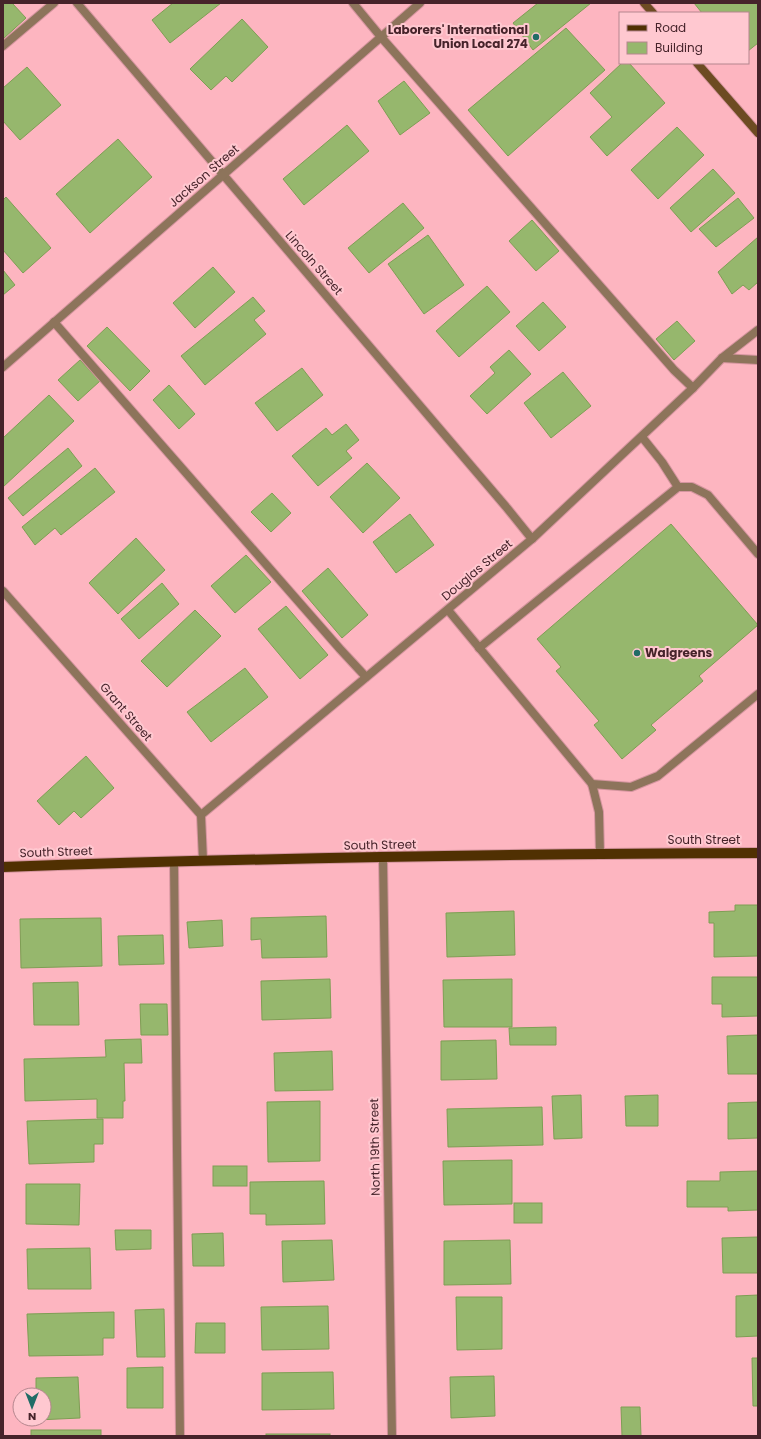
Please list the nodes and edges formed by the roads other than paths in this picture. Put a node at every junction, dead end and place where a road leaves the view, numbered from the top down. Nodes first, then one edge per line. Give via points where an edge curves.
1 (54, 3) edge
2 (77, 3) edge
3 (353, 3) edge
4 (420, 3) edge
5 (644, 3) edge
6 (652, 12) edge
7 (381, 37) junction
8 (3, 46) edge
9 (698, 64) edge
10 (757, 131) edge
11 (223, 175) junction
12 (54, 322) junction
13 (758, 330) edge
14 (722, 358) junction
15 (758, 360) edge
16 (3, 367) edge
17 (693, 388) junction
18 (642, 437) junction
19 (678, 487) junction
20 (532, 539) junction
21 (758, 554) edge
22 (3, 591) edge
23 (448, 610) junction
24 (479, 648) junction
25 (366, 677) junction
26 (758, 694) edge
27 (592, 784) junction
28 (200, 815) junction
29 (758, 853) edge
30 (600, 854) junction
31 (383, 858) junction
32 (203, 860) junction
33 (174, 861) junction
34 (3, 867) edge
35 (180, 1436) edge
36 (392, 1436) edge

1 - 8 street
2 - 11 street, Lincoln Street
3 - 7 street
4 - 7 street, Jackson Street
5 - 6 main road
7 - 11 street, Jackson Street
7 - 17 street via 674,370
9 - 10 main road
11 - 12 street, Jackson Street
11 - 20 street, Lincoln Street
12 - 16 street, Jackson Street
12 - 25 street
13 - 14 street, Douglas Street
14 - 15 street
14 - 17 street, Douglas Street
17 - 18 street, Douglas Street
18 - 19 street
18 - 20 street, Douglas Street
19 - 21 street via 692,487 708,495
19 - 24 street
20 - 23 street, Douglas Street
22 - 28 street, Grant Street
23 - 24 street
23 - 25 street, Douglas Street
24 - 27 street
25 - 28 street, Douglas Street
26 - 27 street via 658,776 631,787
27 - 30 street via 599,812
28 - 32 street
29 - 30 main road, South Street
30 - 31 main road, South Street
31 - 32 main road, South Street
31 - 36 street, North 19th Street
32 - 33 main road, South Street
33 - 34 main road, South Street
33 - 35 street

